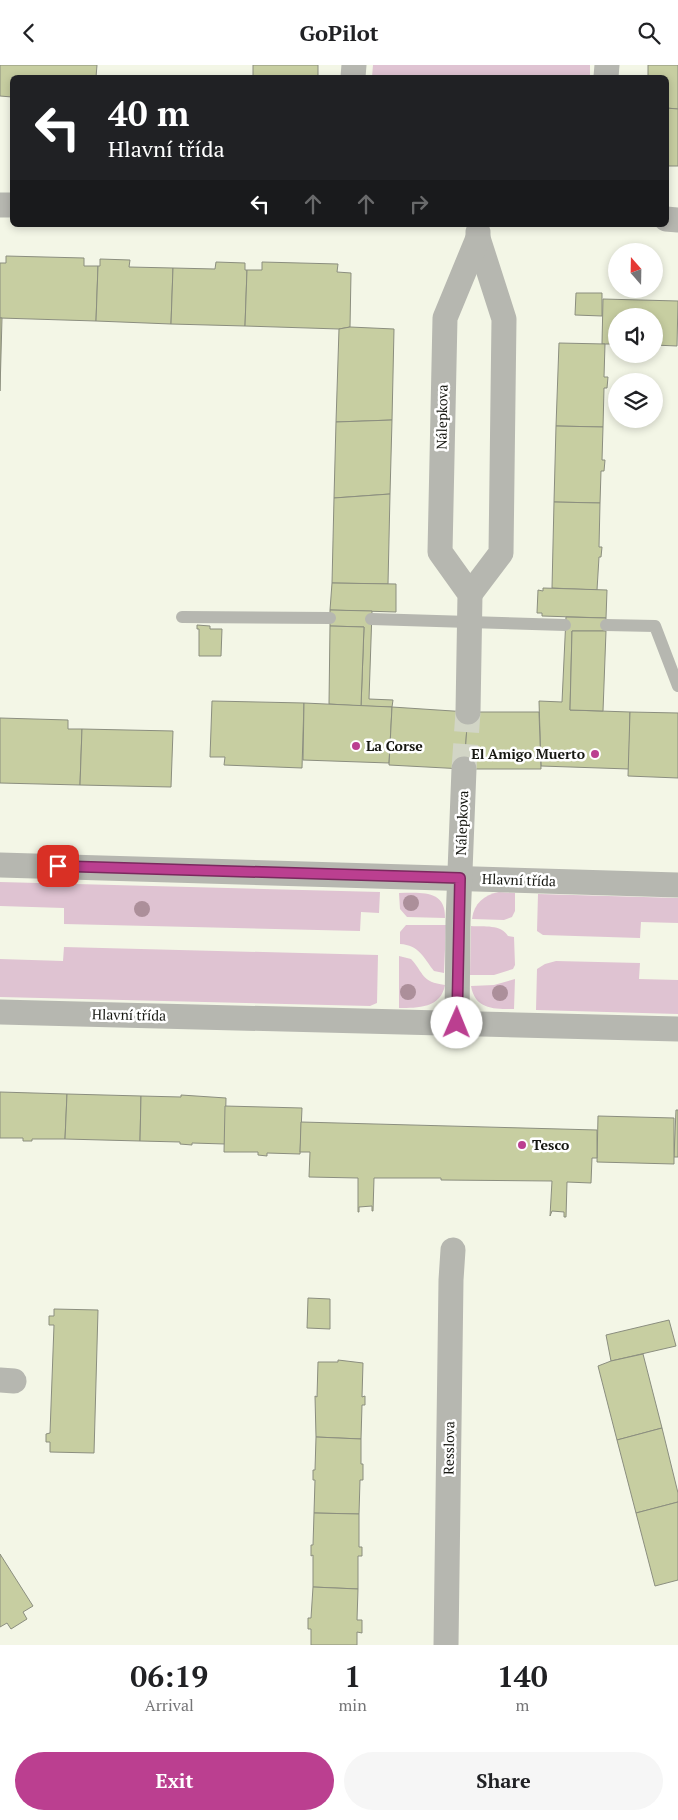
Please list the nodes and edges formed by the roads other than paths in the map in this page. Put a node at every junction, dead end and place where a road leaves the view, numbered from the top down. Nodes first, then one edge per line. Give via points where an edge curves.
1 (478, 231) edge
2 (470, 594) junction
3 (182, 617) dead end
4 (330, 618) dead end
5 (371, 619) dead end
6 (469, 622) junction
7 (566, 625) dead end
8 (606, 625) dead end
9 (678, 686) edge
10 (468, 712) tunnel mouth
11 (464, 769) tunnel mouth
12 (0, 865) edge
13 (460, 878) junction
14 (678, 885) edge
15 (0, 1012) edge
16 (457, 1023) junction
17 (678, 1029) edge
18 (453, 1250) dead end
19 (446, 1645) edge

1 - 2 street, Nálepkova via 504,319 502,553
1 - 2 street, Nálepkova via 445,318 444,337 440,552
2 - 6 street
3 - 4 lane
5 - 6 lane
6 - 7 lane
6 - 10 street
8 - 9 lane via 655,626
11 - 13 street, Nálepkova
12 - 13 street, Hlavní třída
13 - 14 street, Hlavní třída
13 - 16 street, Nálepkova
15 - 16 street, Hlavní třída
16 - 17 street, Hlavní třída
18 - 19 street, Resslova

